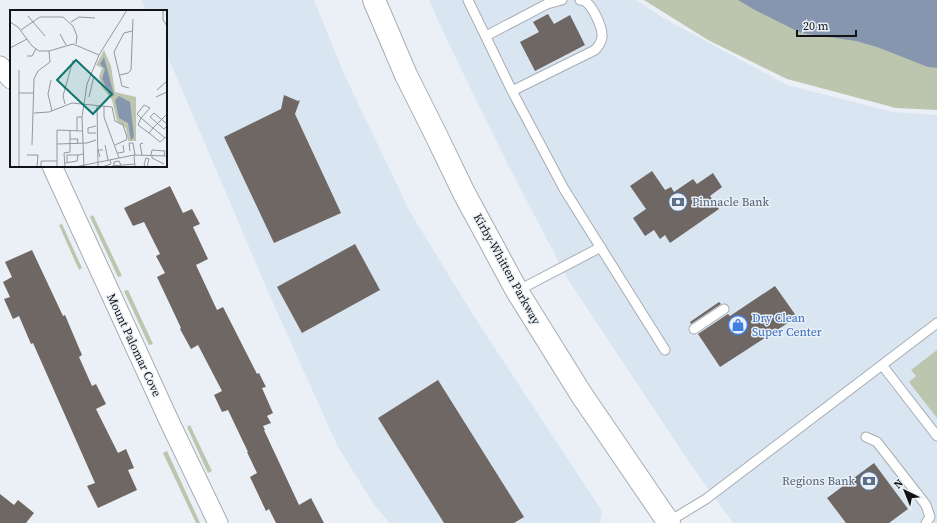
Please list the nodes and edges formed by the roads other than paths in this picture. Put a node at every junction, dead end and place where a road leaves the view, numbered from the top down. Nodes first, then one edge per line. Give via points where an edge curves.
1 (374, 0) edge
2 (468, 0) edge
3 (562, 0) edge
4 (580, 0) edge
5 (486, 36) junction
6 (0, 66) edge
7 (10, 78) edge
8 (512, 91) junction
9 (52, 167) edge
10 (601, 247) junction
11 (517, 291) junction
12 (724, 309) dead end
13 (937, 323) edge
14 (694, 329) dead end
15 (665, 350) dead end
16 (882, 364) junction
17 (937, 436) edge
18 (866, 437) dead end
19 (218, 523) edge
20 (667, 523) edge
21 (926, 523) edge

1 - 11 main road, Kirby-Whitten Parkway via 406,74 464,193
2 - 5 lane
3 - 5 lane via 547,4
4 - 8 lane via 586,1 593,10 602,36 600,45 595,50
5 - 8 lane
6 - 7 street
8 - 10 lane via 564,189
9 - 19 street, Mount Palomar Cove
10 - 11 lane
10 - 15 lane
11 - 20 main road, Kirby-Whitten Parkway via 581,394
12 - 14 lane
13 - 16 lane
16 - 17 lane
16 - 20 lane via 706,499
18 - 21 lane via 877,442 926,505 930,517

